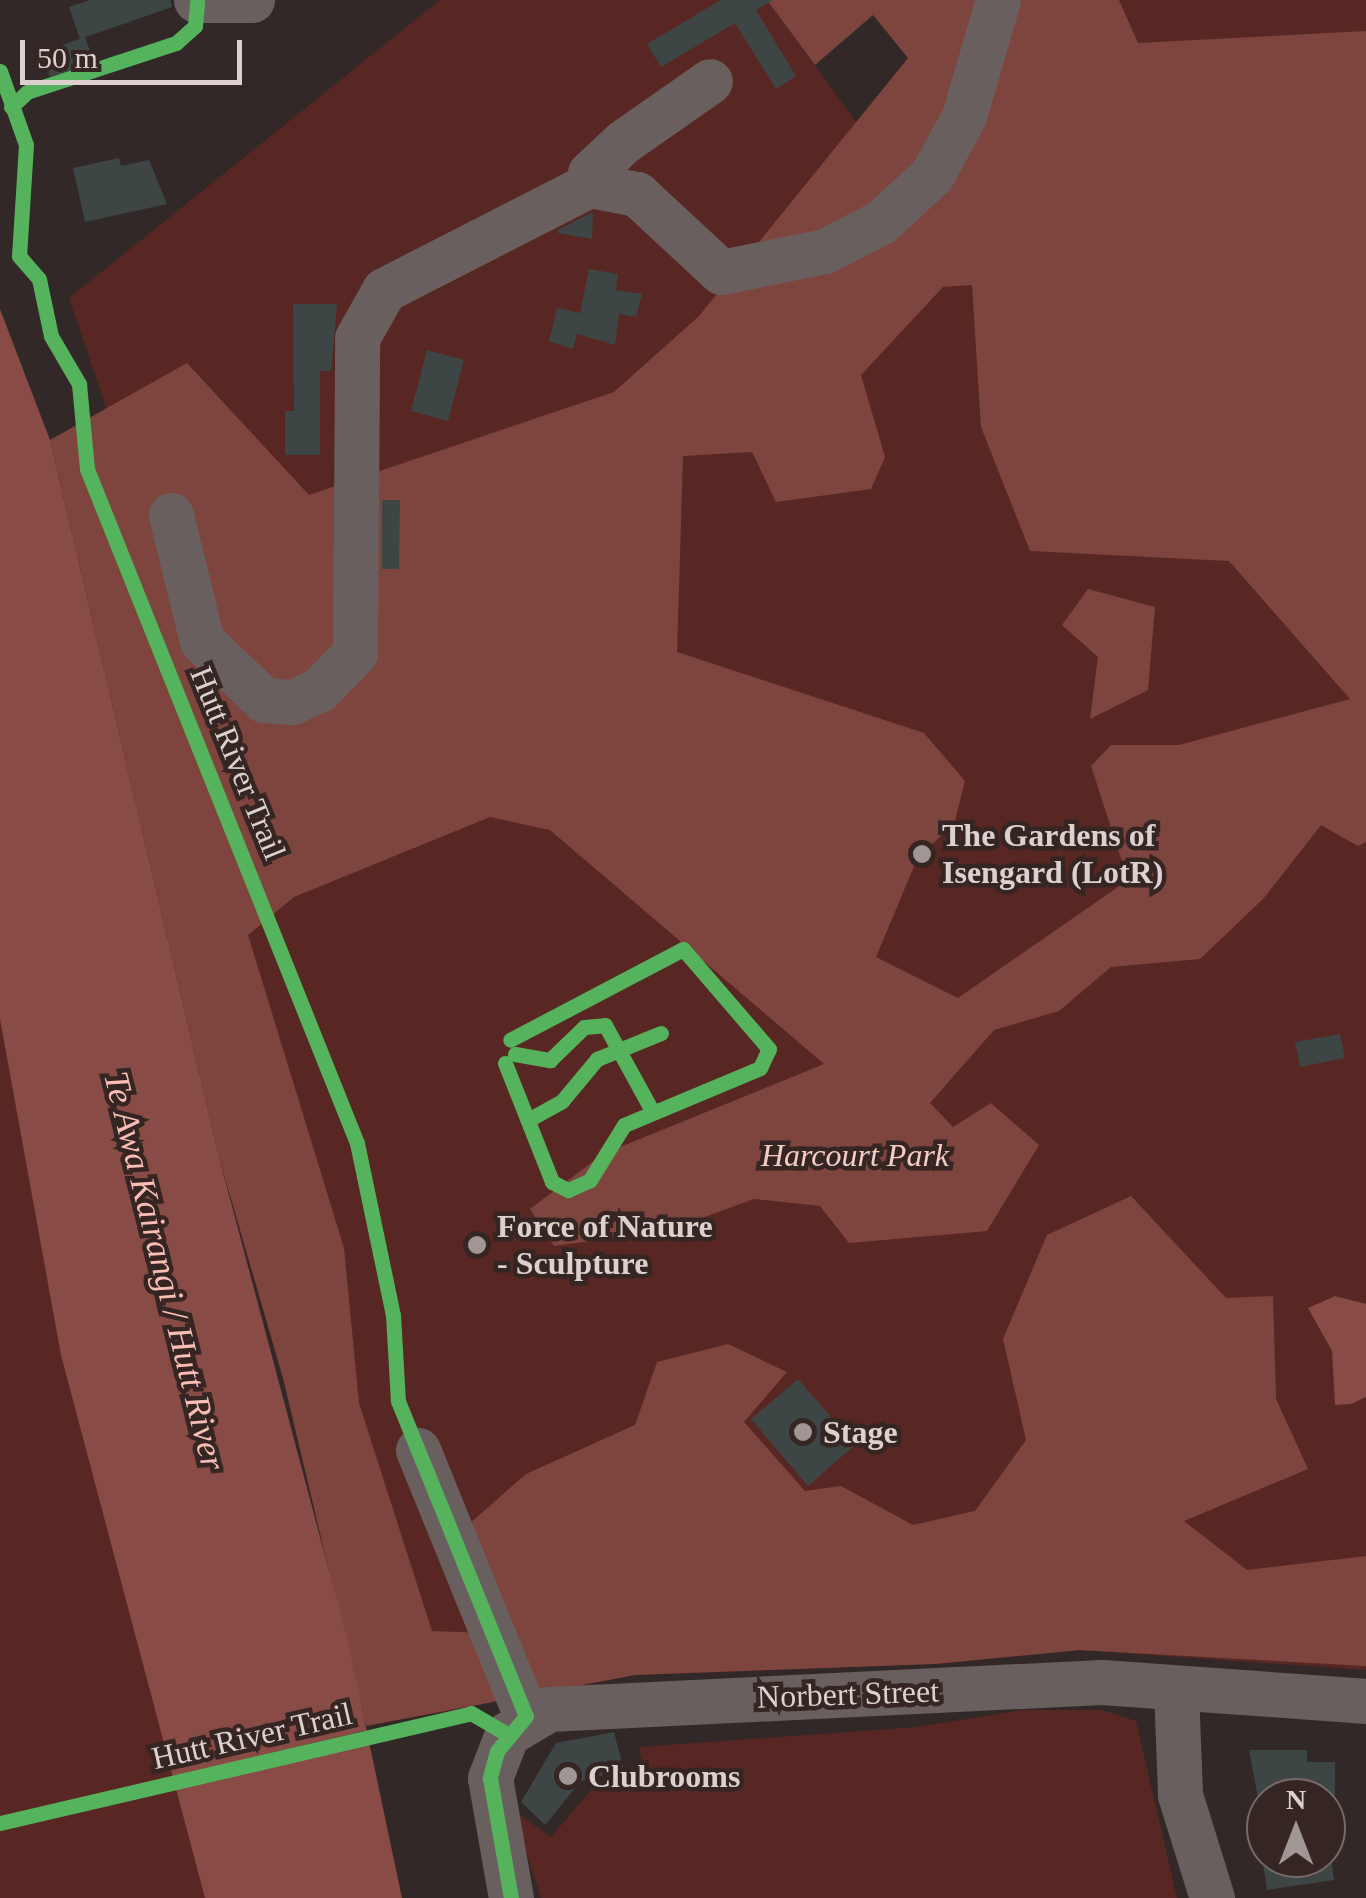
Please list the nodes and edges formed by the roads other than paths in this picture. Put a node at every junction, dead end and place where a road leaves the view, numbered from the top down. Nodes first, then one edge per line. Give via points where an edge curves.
1 (252, 0) edge
2 (998, 0) edge
3 (196, 1) edge
4 (710, 81) dead end
5 (589, 186) junction
6 (171, 516) dead end
7 (418, 1450) dead end
8 (1176, 1689) junction
9 (1366, 1701) edge
10 (517, 1725) junction
11 (510, 1898) edge
12 (1212, 1898) edge

1 - 3 street
2 - 5 street via 964,116 932,174 880,222 826,251 721,272 637,194
4 - 5 street via 623,142 590,173
5 - 6 street via 384,290 357,338 360,621 355,652 340,677 292,702 264,700 240,684 202,641
7 - 10 street
8 - 9 street, Norbert Street
8 - 10 street, Norbert Street via 1102,1682 572,1705
8 - 12 street via 1180,1794
10 - 11 street via 490,1778

